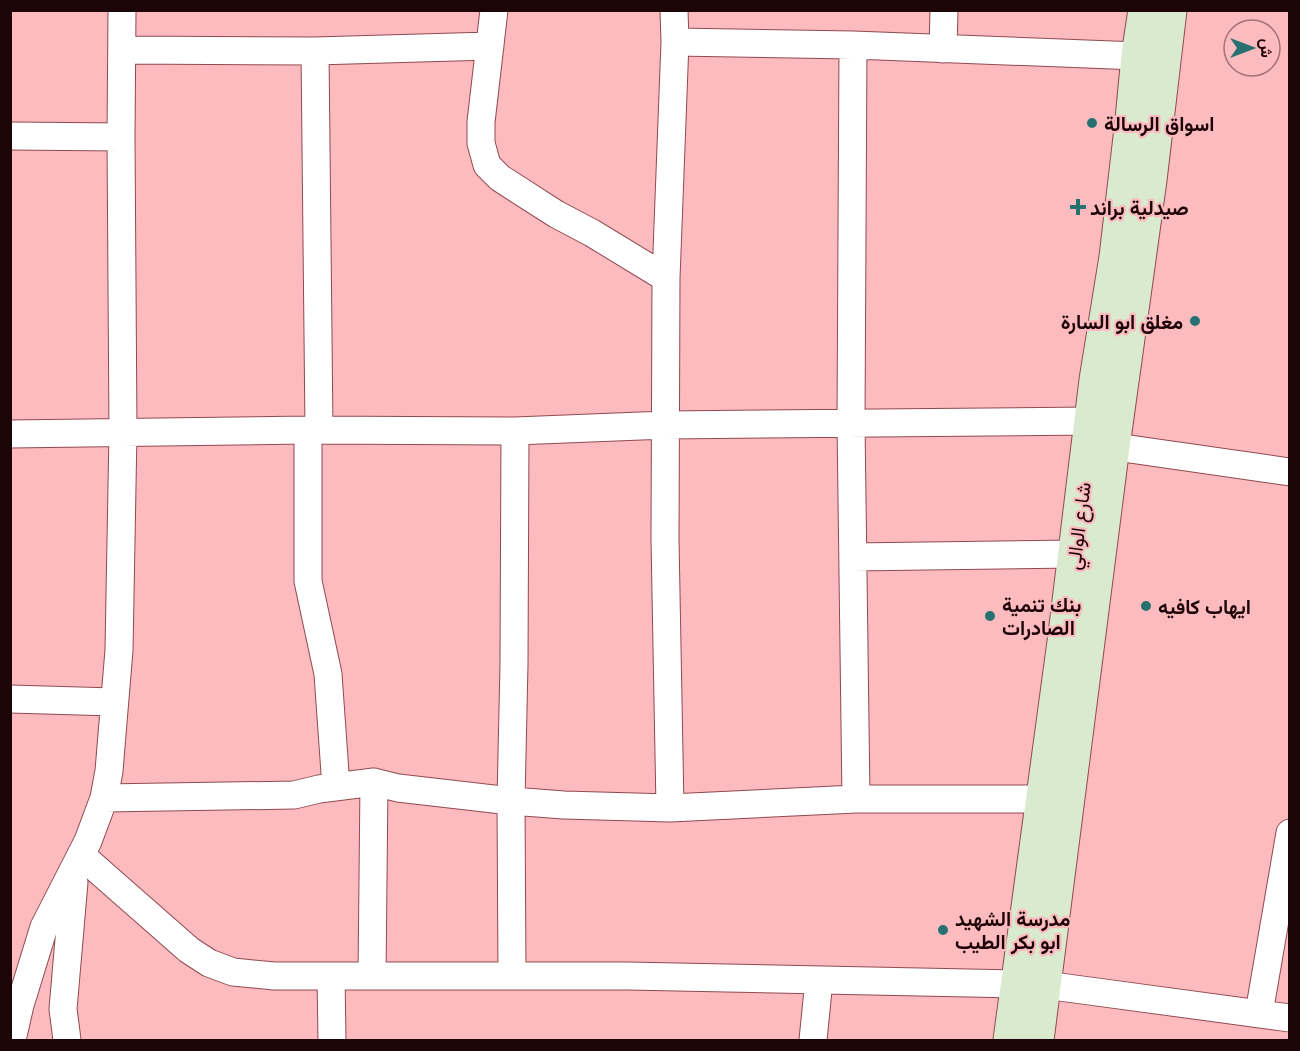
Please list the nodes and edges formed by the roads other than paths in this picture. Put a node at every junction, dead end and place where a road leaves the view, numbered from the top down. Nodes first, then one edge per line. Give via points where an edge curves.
1 (122, 10) edge
2 (494, 10) edge
3 (674, 10) edge
4 (944, 10) edge
5 (1145, 10) edge
6 (1170, 10) edge
7 (675, 42) junction
8 (853, 45) junction
9 (490, 46) junction
10 (943, 49) junction
11 (122, 50) junction
12 (315, 51) junction
13 (1138, 56) junction
14 (10, 136) edge
15 (121, 137) junction
16 (666, 278) junction
17 (851, 423) junction
18 (666, 425) junction
19 (313, 430) junction
20 (515, 431) junction
21 (123, 432) junction
22 (10, 434) edge
23 (1097, 437) junction
24 (1290, 472) edge
25 (1075, 554) junction
26 (853, 557) junction
27 (10, 699) edge
28 (114, 702) junction
29 (375, 782) junction
30 (336, 787) junction
31 (104, 798) junction
32 (856, 799) junction
33 (1042, 799) junction
34 (511, 801) junction
35 (670, 808) junction
36 (1290, 834) edge
37 (79, 862) junction
38 (332, 976) junction
39 (372, 976) junction
40 (512, 976) junction
41 (819, 980) junction
42 (1031, 985) junction
43 (1259, 1013) junction
44 (1290, 1018) edge
45 (12, 1041) edge
46 (67, 1041) edge
47 (332, 1041) edge
48 (813, 1041) edge
49 (1010, 1041) edge
50 (1037, 1041) edge

1 - 11 street
2 - 9 street
3 - 7 street
4 - 10 street
5 - 13 street, شارع الوالي
6 - 23 street, شارع الوالي via 1150,180
7 - 8 street
7 - 16 street
8 - 10 street
8 - 17 street
9 - 12 street
9 - 16 street via 481,122 487,165 500,178 556,214
10 - 13 street
11 - 12 street
11 - 15 street
12 - 19 street
13 - 23 street, شارع الوالي
14 - 15 street
15 - 21 street
16 - 18 street
17 - 18 street
17 - 23 street
17 - 26 street
18 - 20 street
18 - 35 street
19 - 20 street
19 - 21 street
19 - 30 street via 308,581 328,674
20 - 34 street
21 - 22 street
21 - 28 street
23 - 24 street
23 - 25 street, شارع الوالي
23 - 42 street, شارع الوالي
25 - 26 street
25 - 33 street, شارع الوالي
26 - 32 street
27 - 28 street
28 - 31 street
29 - 30 street
29 - 34 street
29 - 39 street
30 - 31 street via 294,795
31 - 37 street
32 - 33 street
32 - 35 street
33 - 42 street, شارع الوالي
34 - 35 street
34 - 40 street
36 - 43 street
37 - 38 street via 209,963 232,972
37 - 45 street via 44,927
37 - 46 street via 63,1009
38 - 39 street
38 - 47 street
39 - 40 street
40 - 41 street
41 - 42 street
41 - 48 street
42 - 43 street
42 - 49 street, شارع الوالي
42 - 50 street, شارع الوالي
43 - 44 street

